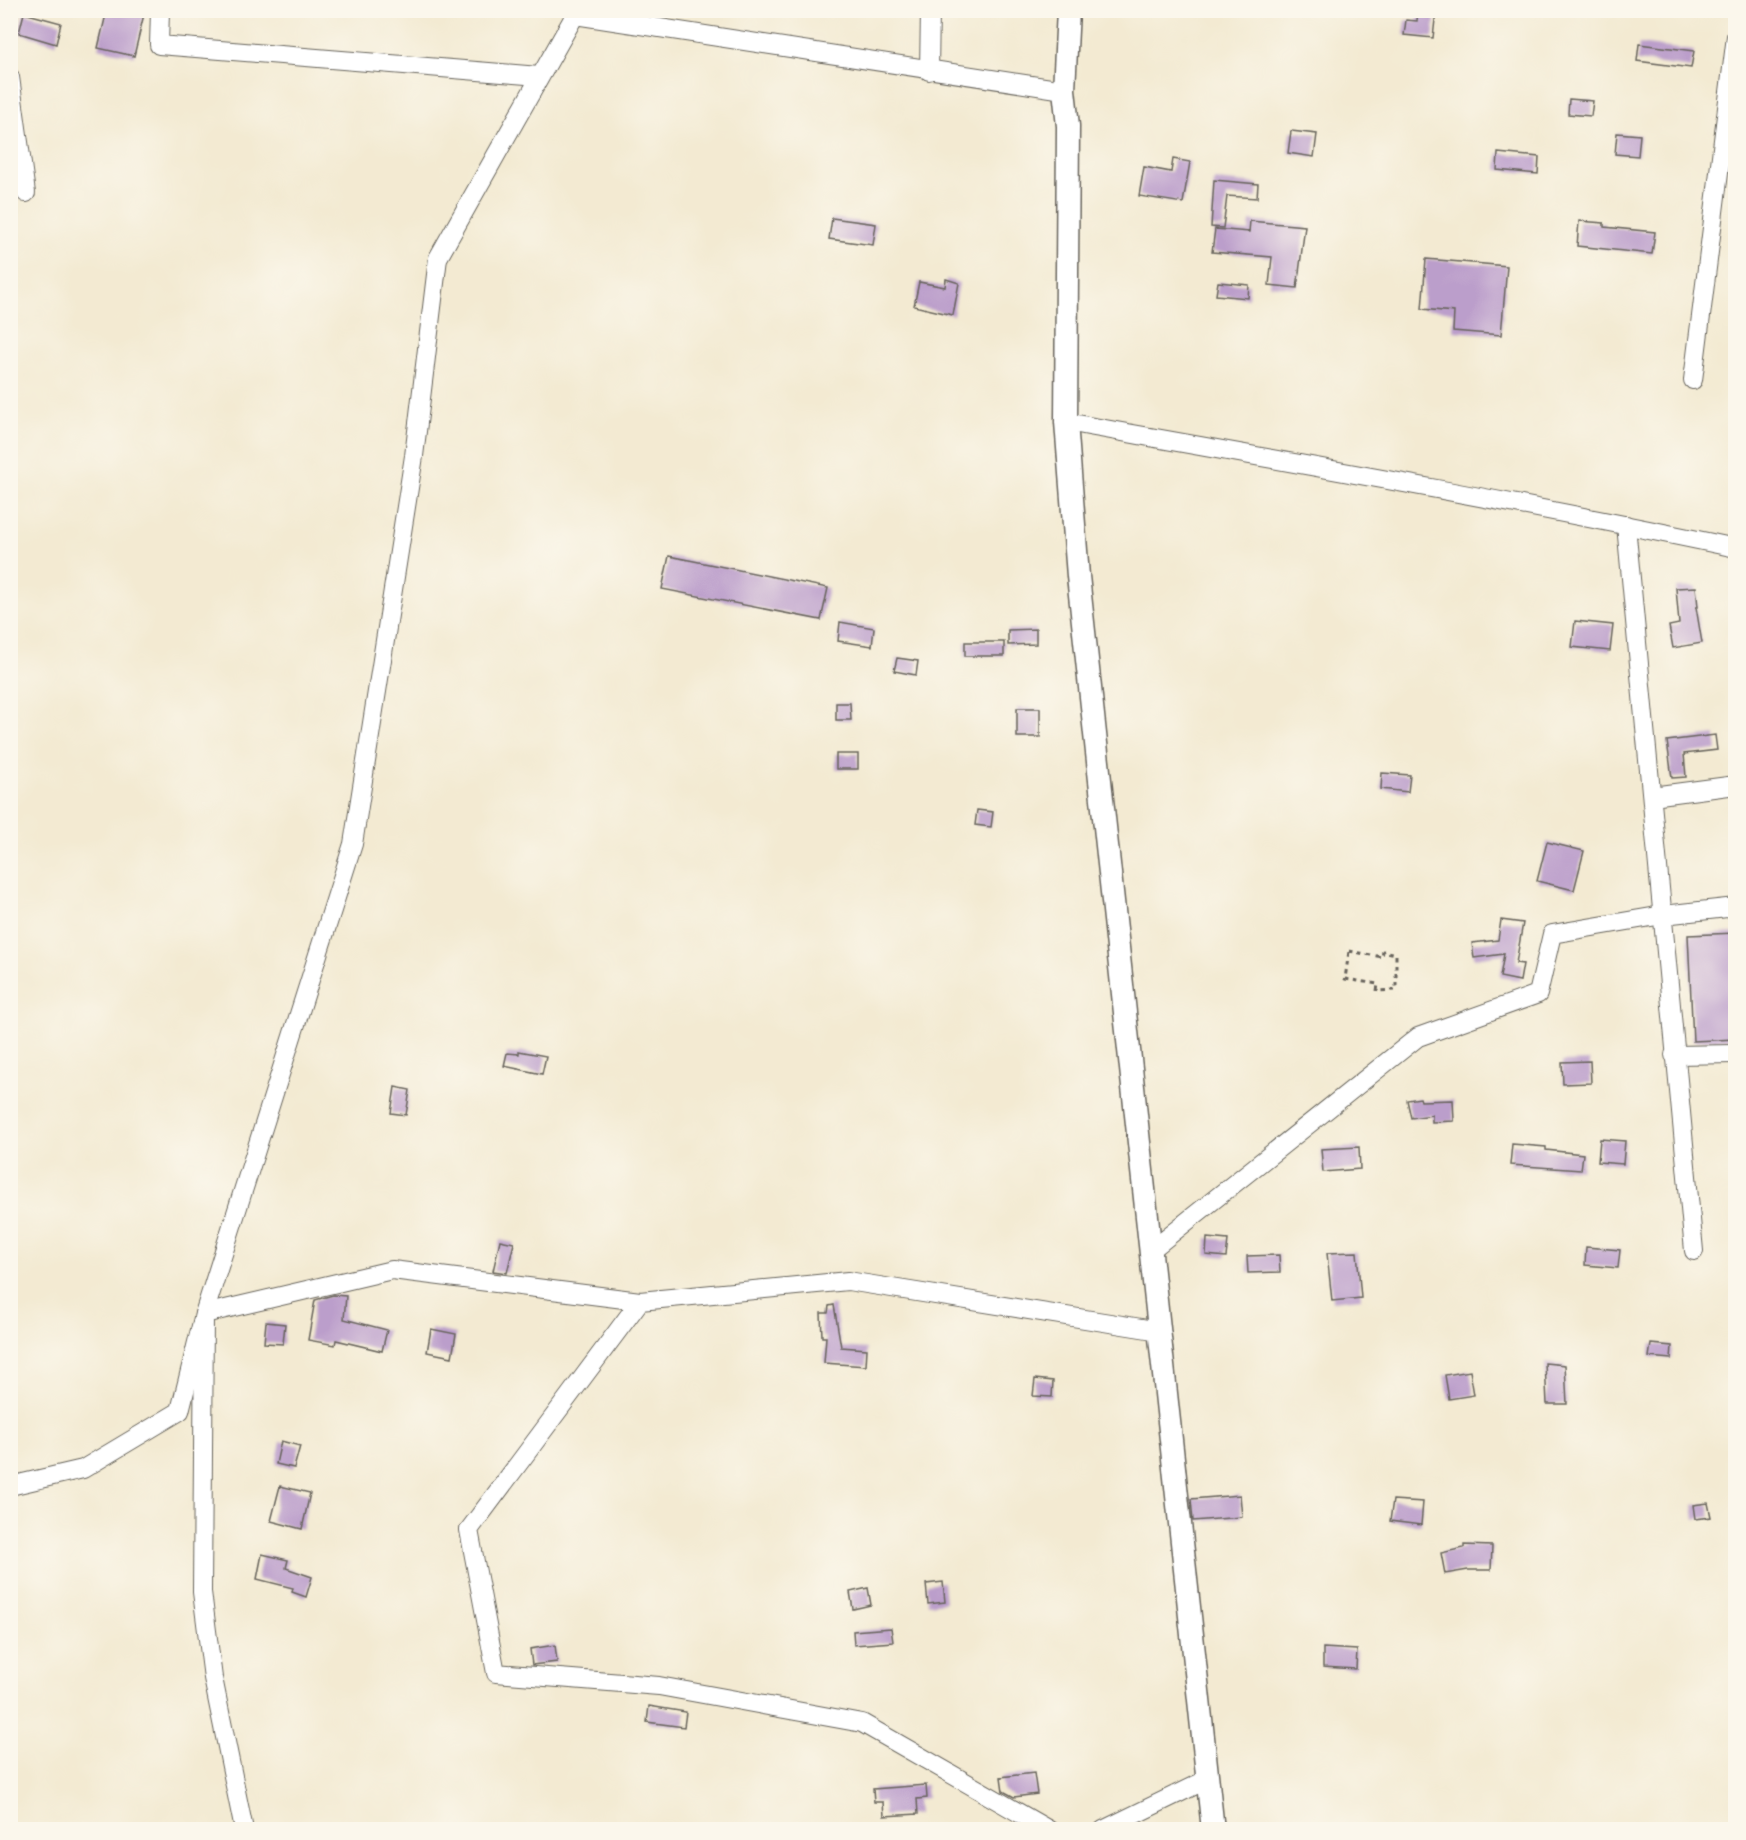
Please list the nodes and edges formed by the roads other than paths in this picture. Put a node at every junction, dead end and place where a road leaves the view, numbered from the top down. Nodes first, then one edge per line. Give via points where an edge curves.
1 (160, 10) edge
2 (930, 10) edge
3 (1068, 10) edge
4 (1736, 36) edge
5 (929, 70) junction
6 (539, 76) junction
7 (10, 77) edge
8 (1064, 90) junction
9 (26, 193) dead end
10 (1693, 380) dead end
11 (1066, 422) junction
12 (1626, 525) junction
13 (1736, 548) edge
14 (1736, 785) edge
15 (1652, 796) junction
16 (1736, 907) edge
17 (1662, 915) junction
18 (1674, 1054) junction
19 (1736, 1054) edge
20 (1151, 1250) junction
21 (1694, 1251) dead end
22 (640, 1301) junction
23 (204, 1314) junction
24 (1160, 1331) junction
25 (10, 1486) edge
26 (1208, 1779) junction
27 (244, 1830) edge
28 (1049, 1830) edge
29 (1103, 1830) edge
30 (1213, 1830) edge

1 - 6 street via 159,45
2 - 5 street
3 - 8 main road
4 - 10 street
5 - 6 street via 574,15
5 - 8 street
6 - 23 street via 438,258 414,456 353,844
7 - 9 street
8 - 11 main road via 1068,126
11 - 12 street
11 - 20 main road via 1078,576
12 - 13 street
12 - 15 street
14 - 15 street
15 - 17 street
16 - 17 street
17 - 18 street
17 - 20 street via 1552,934 1538,994 1418,1037
18 - 19 street
18 - 21 street
20 - 24 main road
22 - 23 street via 392,1270
22 - 24 street via 848,1281
22 - 28 street via 469,1530 496,1673 659,1686 861,1724
23 - 25 street via 180,1411 83,1469
23 - 27 street via 202,1592 213,1678
24 - 26 main road
26 - 29 street
26 - 30 main road

